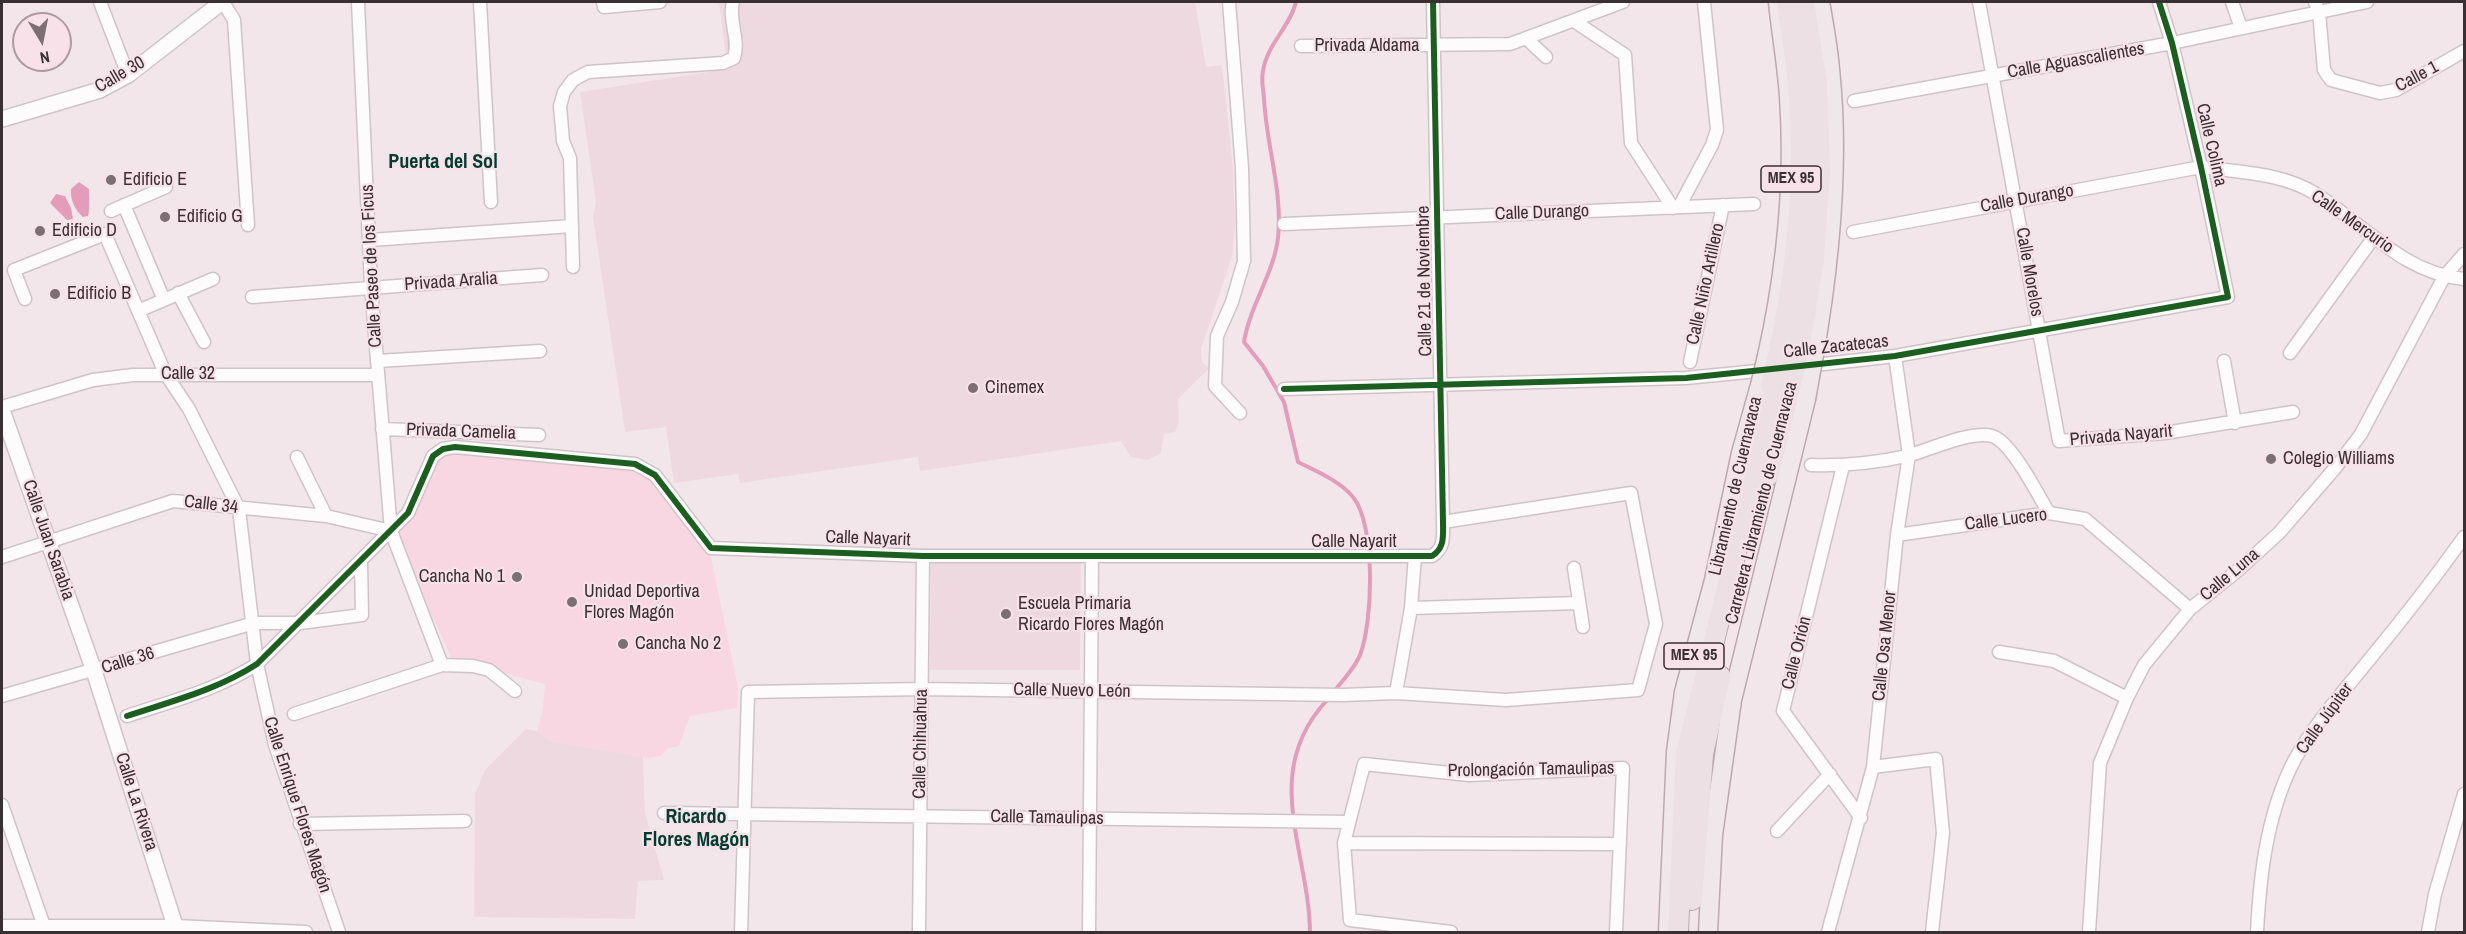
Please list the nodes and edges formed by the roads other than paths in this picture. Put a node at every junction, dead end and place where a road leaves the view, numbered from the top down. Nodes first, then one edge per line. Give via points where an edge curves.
1 (100, 2) edge
2 (223, 2) edge
3 (358, 2) edge
4 (480, 2) edge
5 (603, 2) edge
6 (660, 2) edge
7 (734, 2) edge
8 (1229, 2) edge
9 (1433, 2) edge
10 (1623, 2) edge
11 (1704, 2) edge
12 (1778, 2) edge
13 (1787, 2) edge
14 (1804, 2) edge
15 (1820, 2) edge
16 (1979, 2) edge
17 (2159, 2) edge
18 (2232, 2) edge
19 (2367, 2) edge
20 (2317, 7) edge
21 (1574, 21) junction
22 (2241, 28) junction
23 (1527, 39) junction
24 (2172, 43) junction
25 (1301, 46) dead end
26 (1433, 46) junction
27 (2464, 51) edge
28 (1546, 57) dead end
29 (128, 75) junction
30 (1993, 76) junction
31 (1854, 101) dead end
32 (2, 119) edge
33 (2201, 167) junction
34 (165, 187) dead end
35 (2016, 200) junction
36 (491, 202) dead end
37 (1754, 204) dead end
38 (124, 205) junction
39 (1723, 205) junction
40 (1676, 207) junction
41 (111, 211) dead end
42 (1439, 218) junction
43 (1284, 224) dead end
44 (248, 225) dead end
45 (572, 226) junction
46 (1853, 232) dead end
47 (2374, 237) junction
48 (370, 240) junction
49 (2464, 254) edge
50 (573, 267) dead end
51 (542, 275) dead end
52 (2444, 277) junction
53 (213, 279) dead end
54 (2464, 279) edge
55 (371, 288) junction
56 (178, 293) junction
57 (252, 297) dead end
58 (2228, 297) joint
59 (25, 299) dead end
60 (164, 300) junction
61 (138, 311) junction
62 (2040, 331) junction
63 (204, 342) dead end
64 (540, 351) dead end
65 (2290, 353) dead end
66 (1806, 355) junction
67 (1772, 356) junction
68 (1895, 356) junction
69 (378, 361) junction
70 (2224, 361) dead end
71 (1690, 362) dead end
72 (165, 373) junction
73 (378, 375) junction
74 (1765, 385) junction
75 (1442, 386) junction
76 (1284, 389) dead end
77 (1797, 397) junction
78 (2, 408) edge
79 (2293, 412) dead end
80 (1240, 413) dead end
81 (2235, 423) junction
82 (382, 429) junction
83 (539, 435) dead end
84 (1909, 455) junction
85 (297, 457) dead end
86 (1811, 465) dead end
87 (1843, 466) junction
88 (239, 509) junction
89 (2049, 513) junction
90 (326, 516) junction
91 (1443, 522) junction
92 (391, 531) junction
93 (1897, 535) junction
94 (2464, 537) edge
95 (49, 543) junction
96 (923, 556) junction
97 (1092, 556) junction
98 (1415, 556) junction
99 (1432, 556) joint
100 (2, 557) edge
101 (361, 562) junction
102 (1574, 568) dead end
103 (1579, 603) junction
104 (1411, 608) junction
105 (2190, 609) junction
106 (254, 623) junction
107 (300, 623) junction
108 (1583, 627) dead end
109 (1999, 652) dead end
110 (257, 664) junction
111 (442, 665) junction
112 (93, 671) junction
113 (922, 688) junction
114 (515, 691) dead end
115 (1091, 691) junction
116 (1396, 693) junction
117 (2, 696) edge
118 (2127, 698) junction
119 (294, 714) dead end
120 (127, 716) dead end
121 (1873, 767) junction
122 (1830, 774) junction
123 (2464, 794) edge
124 (2, 805) edge
125 (664, 813) dead end
126 (744, 814) junction
127 (920, 816) junction
128 (1090, 818) junction
129 (1861, 818) junction
130 (465, 821) dead end
131 (1349, 822) junction
132 (300, 824) junction
133 (1777, 831) dead end
134 (1344, 843) junction
135 (1620, 844) junction
136 (2, 926) edge
137 (44, 926) junction
138 (176, 929) edge
139 (306, 933) edge
140 (339, 933) edge
141 (741, 933) edge
142 (919, 933) edge
143 (1089, 933) edge
144 (1451, 933) edge
145 (1616, 933) edge
146 (1668, 933) edge
147 (1678, 933) edge
148 (1690, 933) edge
149 (1708, 933) edge
150 (1828, 933) edge
151 (1932, 933) edge
152 (2089, 933) edge
153 (2257, 933) edge
154 (2428, 933) edge

1 - 29 street
2 - 29 street, Calle 30
2 - 44 street via 234,20
3 - 48 street, Calle Paseo de los Ficus
4 - 36 street
5 - 6 street via 604,7
7 - 45 street via 734,58 723,63 588,72 573,80 564,92 560,106 563,141 570,158
8 - 80 street via 1242,168 1244,261 1217,336 1215,386
9 - 26 street, Calle 21 de Noviembre
10 - 21 street
11 - 40 street via 1717,130
12 - 67 main road, MEX 95 via 1789,96 1791,181
13 - 67 highway, Carretera Libramiento de Cuernavaca / MEX 95 via 1799,96 1801,183 1796,261
14 - 66 highway, Carretera Libramiento de Cuernavaca / MEX 95 via 1817,83 1820,171
15 - 66 main road, MEX 95 via 1830,70 1834,148 1827,253
16 - 30 street, Calle Morelos
17 - 24 street, Calle Colima
18 - 22 street
19 - 20 street, Calle Aguascalientes
20 - 22 street, Calle Aguascalientes
20 - 27 street, Calle 1 via 2324,70 2331,80 2380,93 2396,90
21 - 23 street, Privada Aldama
21 - 40 street via 1625,54 1630,143
22 - 24 street, Calle Aguascalientes
23 - 26 street, Privada Aldama via 1510,44
23 - 28 street
24 - 30 street, Calle Aguascalientes
24 - 33 street, Calle Colima
25 - 26 street, Privada Aldama
26 - 42 street, Calle 21 de Noviembre
29 - 32 street, Calle 30 via 100,90
30 - 31 street, Calle Aguascalientes
30 - 35 street, Calle Morelos
33 - 35 street, Calle Durango
33 - 47 street, Calle Mercurio via 2290,182 2315,193
33 - 58 street, Calle Colima
34 - 38 street
35 - 46 street, Calle Durango
35 - 62 street, Calle Morelos
37 - 39 street, Calle Durango
38 - 41 street
38 - 60 street
39 - 40 street, Calle Durango
39 - 71 street, Calle Niño Artillero
40 - 42 street, Calle Durango
42 - 43 street, Calle Durango
42 - 75 street, Calle 21 de Noviembre
45 - 48 street
45 - 50 street
47 - 52 street, Calle Mercurio via 2412,265
47 - 65 street
48 - 55 street, Calle Paseo de los Ficus
49 - 52 street, Calle Luna
51 - 55 street, Privada Aralia
52 - 54 street, Calle Mercurio
52 - 105 street, Calle Luna via 2355,442 2279,533
53 - 56 street
55 - 57 street, Privada Aralia
55 - 69 street, Calle Paseo de los Ficus
56 - 60 street
56 - 63 street
58 - 62 street, Calle Zacatecas
59 - 61 street, Calle Enrique Flores Magón via 14,270 105,234
60 - 61 street
61 - 72 street, Calle Enrique Flores Magón
62 - 68 street, Calle Zacatecas
62 - 81 street, Privada Nayarit via 2059,441
64 - 69 street
66 - 77 highway, Carretera Libramiento de Cuernavaca / MEX 95, bridge
67 - 74 highway, Carretera Libramiento de Cuernavaca / MEX 95, bridge
68 - 75 street, Calle Zacatecas via 1686,378
68 - 84 street, Calle Osa Menor
69 - 73 street, Calle Paseo de los Ficus
70 - 81 street
72 - 73 street, Calle 32
72 - 78 street, Calle 32 via 93,380
72 - 88 street, Calle Enrique Flores Magón via 189,409
73 - 82 street, Calle Paseo de los Ficus
74 - 146 main road, Libramiento de Cuernavaca / MEX 95 via 1741,453 1714,580 1684,692 1676,752
74 - 147 highway, Carretera Libramiento de Cuernavaca / MEX 95 via 1756,470 1686,754
75 - 76 street, Calle Zacatecas
75 - 91 street, Calle 21 de Noviembre
77 - 148 highway, Carretera Libramiento de Cuernavaca / MEX 95 via 1703,754
77 - 149 main road, MEX 95 via 1732,700 1713,834
78 - 95 street, Calle Juan Sarabia
79 - 81 street, Privada Nayarit
82 - 83 street, Privada Camelia
82 - 92 street, Calle Paseo de los Ficus
84 - 87 street
84 - 89 street via 1973,436 1992,436 2005,444
84 - 93 street, Calle Osa Menor
85 - 90 street
86 - 87 street
87 - 122 street, Calle Orión via 1783,711
88 - 90 street, Calle 34
88 - 95 street, Calle 34 via 174,501
88 - 106 street, Calle Enrique Flores Magón
89 - 93 street, Calle Lucero
89 - 105 street, Calle Lucero via 2085,519
90 - 92 street, Calle 34
91 - 99 street, Calle 21 de Noviembre via 1443,543 1440,552
91 - 116 street, Calle Nuevo León via 1631,493 1656,624 1638,690 1506,700
92 - 96 street, Calle Nayarit via 408,513 433,456 443,449 471,447 635,464 655,475 711,548
92 - 101 street
92 - 111 street, Calle Paseo de los Ficus
93 - 121 street, Calle Osa Menor
94 - 153 street, Calle Júpiter via 2314,727 2294,761 2270,823
95 - 100 street, Calle 34
95 - 112 street, Calle Juan Sarabia
96 - 97 street, Calle Nayarit
96 - 113 street, Calle Chihuahua
97 - 98 street, Calle Nayarit
97 - 115 street
98 - 99 street, Calle Nayarit
98 - 104 street
101 - 107 street
101 - 107 street, Calle 36 via 362,615
102 - 103 street
103 - 104 street
103 - 108 street
104 - 116 street
105 - 118 street, Calle Luna via 2144,665
106 - 107 street, Calle 36
106 - 110 street, Calle Enrique Flores Magón
106 - 112 street, Calle 36
107 - 110 street
109 - 118 street via 2054,662
110 - 120 street via 236,678
110 - 132 street, Calle Enrique Flores Magón via 275,745
111 - 114 street via 489,669
111 - 119 street
112 - 117 street, Calle 36
112 - 138 street, Calle La Rivera
113 - 115 street, Calle Nuevo León
113 - 126 street, Calle Nuevo León via 747,692
113 - 127 street, Calle Chihuahua
115 - 116 street, Calle Nuevo León
115 - 128 street
118 - 152 street, Calle Luna via 2100,763
121 - 129 street, Calle Osa Menor
121 - 151 street via 1936,759 1943,833
122 - 129 street, Calle Orión
122 - 133 street
123 - 154 street via 2435,894
124 - 137 street
125 - 126 street, Calle Tamaulipas
126 - 127 street, Calle Tamaulipas
126 - 141 street
127 - 128 street, Calle Tamaulipas
127 - 142 street, Calle Chihuahua
128 - 131 street, Calle Tamaulipas
128 - 143 street
129 - 150 street, Calle Osa Menor
130 - 132 street
131 - 134 street
131 - 135 street, Prolongación Tamaulipas via 1364,765 1469,775 1623,768
132 - 140 street, Calle Enrique Flores Magón
134 - 135 street
134 - 144 street via 1350,920
135 - 145 street, Prolongación Tamaulipas
136 - 137 street
137 - 138 street
138 - 139 street

